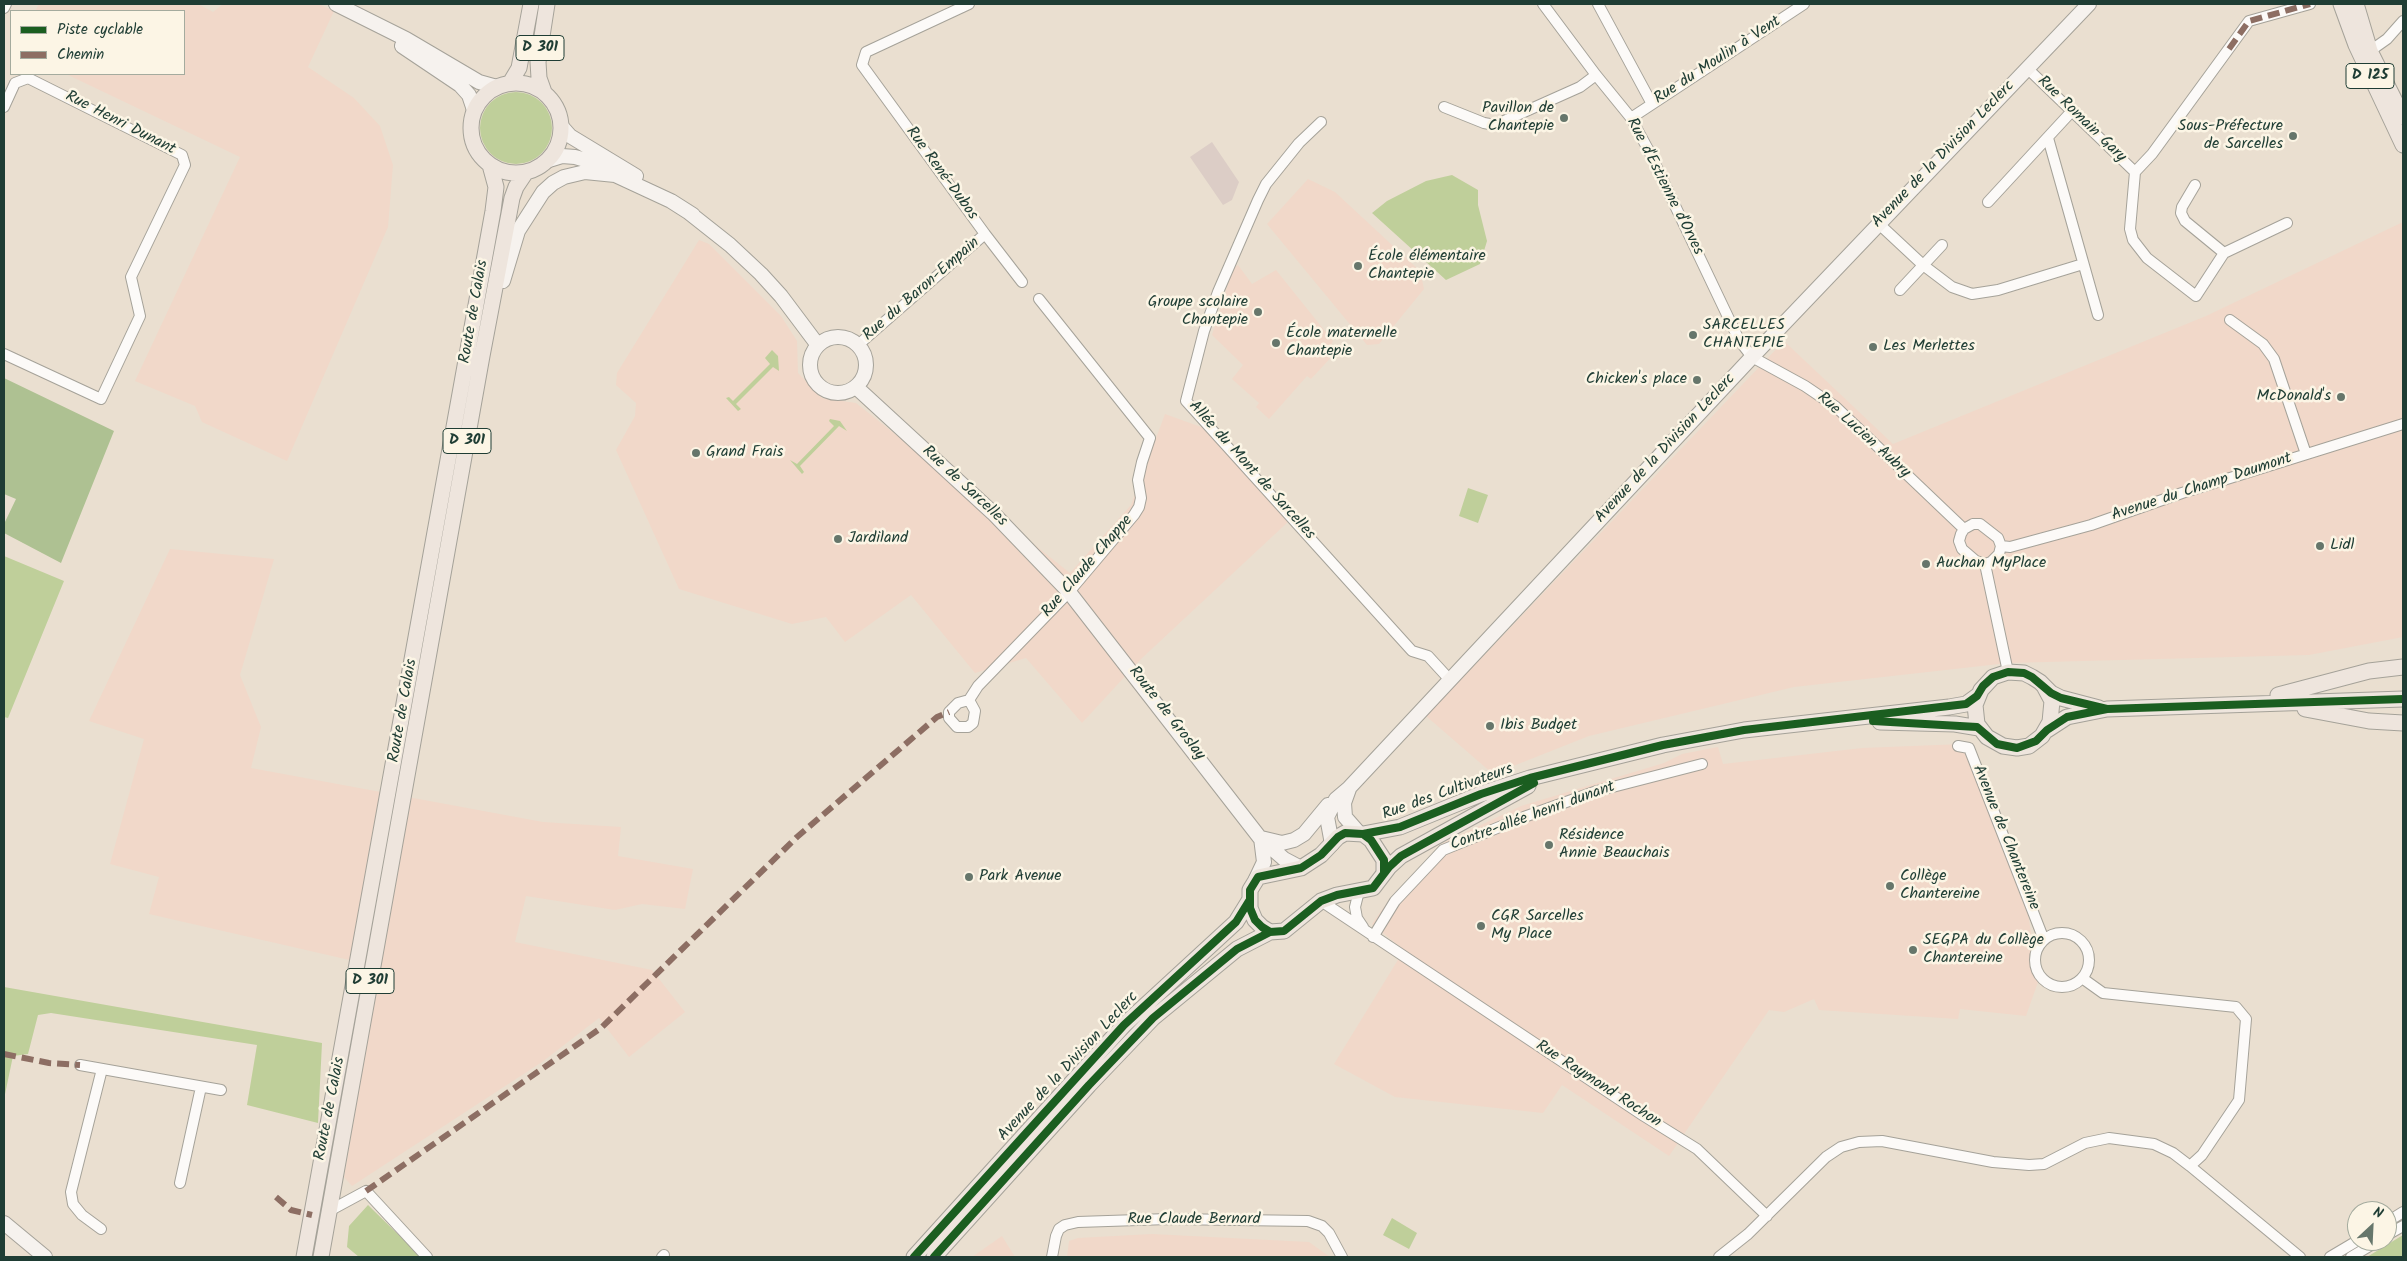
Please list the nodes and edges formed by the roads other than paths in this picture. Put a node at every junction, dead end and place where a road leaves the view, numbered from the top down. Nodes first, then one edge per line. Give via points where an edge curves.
1 (6, 4) edge
2 (531, 4) edge
3 (547, 4) edge
4 (969, 4) edge
5 (1543, 4) edge
6 (1598, 4) edge
7 (1804, 4) edge
8 (2089, 4) edge
9 (2310, 4) edge
10 (2341, 4) edge
11 (2356, 4) edge
12 (338, 5) edge
13 (4, 8) edge
14 (2403, 20) edge
15 (2370, 51) junction
16 (2027, 68) junction
17 (1596, 75) junction
18 (504, 85) junction
19 (544, 92) junction
20 (1652, 104) junction
21 (4, 107) edge
22 (1444, 107) dead end
23 (474, 110) junction
24 (2072, 111) junction
25 (2403, 117) edge
26 (1631, 118) junction
27 (1321, 122) dead end
28 (562, 127) junction
29 (2048, 138) junction
30 (2403, 145) edge
31 (549, 160) junction
32 (490, 165) junction
33 (526, 172) junction
34 (628, 172) junction
35 (2135, 172) junction
36 (2195, 185) dead end
37 (1988, 202) dead end
38 (693, 215) junction
39 (2286, 223) dead end
40 (1879, 224) junction
41 (985, 234) junction
42 (1942, 245) dead end
43 (2224, 253) junction
44 (2083, 264) junction
45 (1923, 265) junction
46 (1022, 282) dead end
47 (1900, 290) dead end
48 (1039, 299) dead end
49 (2098, 315) dead end
50 (2230, 320) dead end
51 (818, 344) junction
52 (858, 345) junction
53 (4, 354) edge
54 (482, 356) junction
55 (1752, 357) junction
56 (856, 387) junction
57 (2403, 424) edge
58 (2306, 454) junction
59 (1964, 529) junction
60 (2001, 546) junction
61 (1985, 564) junction
62 (1069, 592) junction
63 (2403, 667) edge
64 (2008, 672) junction
65 (1450, 680) junction
66 (2046, 688) junction
67 (1977, 696) junction
68 (2403, 697) edge
69 (969, 700) dead end
70 (2234, 704) junction
71 (2108, 709) junction
72 (1836, 720) junction
73 (2403, 723) edge
74 (1979, 728) junction
75 (2047, 730) junction
76 (1958, 746) dead end
77 (1702, 764) dead end
78 (1554, 773) junction
79 (1349, 788) junction
80 (1336, 799) junction
81 (1361, 833) junction
82 (1260, 838) junction
83 (1332, 844) junction
84 (1301, 868) junction
85 (1384, 872) junction
86 (1256, 879) junction
87 (1359, 891) junction
88 (1249, 901) junction
89 (1321, 901) junction
90 (1270, 932) junction
91 (1370, 934) junction
92 (2044, 940) junction
93 (2082, 978) junction
94 (80, 1065) dead end
95 (102, 1069) junction
96 (201, 1087) junction
97 (221, 1090) dead end
98 (2190, 1166) junction
99 (180, 1183) dead end
100 (329, 1211) junction
101 (1767, 1216) junction
102 (4, 1223) edge
103 (101, 1229) dead end
104 (2347, 1247) edge
105 (324, 1254) edge
106 (45, 1257) edge
107 (304, 1257) edge
108 (428, 1257) edge
109 (914, 1257) edge
110 (934, 1257) edge
111 (1052, 1257) edge
112 (1342, 1257) edge
113 (1719, 1257) edge
114 (2300, 1257) edge
115 (2330, 1257) edge

1 - 13 street
2 - 18 main road, D 301 via 520,61
3 - 19 main road, D 301 via 538,62
4 - 41 street, Rue René-Dubos via 866,52 862,65
5 - 17 street, Rue d'Estienne d'Orves
6 - 20 street
7 - 20 street, Rue du Moulin à Vent
8 - 16 main road, Avenue de la Division Leclerc
9 - 35 street via 2250,21 2152,154
10 - 30 main road, D 125 via 2356,45
11 - 15 main road, D 125
12 - 18 main road via 406,39 479,82
12 - 23 main road via 454,81 469,95
14 - 15 street via 2387,40
15 - 25 main road, D 125
16 - 24 street, Rue Romain Gary
16 - 40 main road, Avenue de la Division Leclerc
17 - 22 street via 1580,87 1495,125
17 - 26 street, Rue d'Estienne d'Orves
18 - 19 main road via 525,83
18 - 23 main road via 482,98
19 - 28 main road via 557,107
20 - 26 street, Rue du Moulin à Vent
21 - 53 street, Rue Henri Dunant via 16,83 28,78 182,155 184,164 130,277 140,316 101,399
23 - 32 main road via 473,143
24 - 29 street
24 - 35 street, Rue Romain Gary
26 - 55 street, Rue d'Estienne d'Orves via 1739,340
27 - 65 street, Allée du Mont de Sarcelles via 1299,143 1266,184 1258,200 1218,292 1186,401 1412,651 1428,656
28 - 31 main road via 558,147
28 - 34 main road via 570,136
29 - 37 street
29 - 44 street
31 - 33 main road
31 - 34 main road via 575,157
32 - 33 main road via 504,172
32 - 107 main road, Route de Calais / D 301 via 496,180 494,206
33 - 54 main road, Route de Calais / D 301 via 512,198
34 - 38 main road
35 - 43 street via 2130,229 2133,240 2147,258 2196,296
36 - 43 street via 2181,213 2185,221
38 - 51 main road via 761,274
38 - 54 main road via 615,175 578,173 552,183 539,197 515,238
39 - 43 street
40 - 45 street
40 - 55 main road, Avenue de la Division Leclerc
41 - 46 street, Rue René-Dubos
41 - 52 street, Rue du Baron-Empain
42 - 45 street
44 - 45 street via 1998,290 1972,294 1952,288
44 - 49 street
45 - 47 street
48 - 62 street, Rue Claude Chappe via 1150,438 1138,480 1139,507
50 - 58 street via 2263,344 2274,359
51 - 52 main road via 825,339 843,336
51 - 56 main road via 809,367 815,382 822,388 839,393
52 - 56 main road via 864,353 866,371
54 - 100 main road, Route de Calais / D 301
55 - 59 street, Rue Lucien Aubry via 1836,407
55 - 65 main road, Avenue de la Division Leclerc
56 - 62 main road, Rue de Sarcelles via 993,513
57 - 58 street, Avenue du Champ Daumont
58 - 60 street, Avenue du Champ Daumont via 2091,525 2010,547
59 - 60 street via 1980,524 1998,538
59 - 61 street via 1959,541 1962,549
60 - 61 street via 1991,562
61 - 64 street
62 - 69 street, Rue Claude Chappe via 978,686
62 - 82 main road, Route de Groslay
63 - 70 main road via 2369,671 2294,692
64 - 66 main road via 2024,673
64 - 67 main road via 1987,682
65 - 79 main road, Avenue de la Division Leclerc
66 - 71 main road via 2055,696 2069,701
66 - 75 main road via 2052,708
67 - 72 main road via 1959,705
67 - 74 main road via 1974,710
68 - 70 main road
70 - 71 main road
70 - 73 main road via 2324,711 2369,721
71 - 75 main road via 2067,717
72 - 74 main road via 1955,724
72 - 78 main road via 1705,736
74 - 75 main road via 1992,741 2016,748 2036,741
76 - 92 street, Avenue de Chantereine via 1969,748
77 - 91 street, Contre-allée henri dunant via 1597,791 1443,850 1395,901
78 - 81 main road, Rue des Cultivateurs via 1501,787 1400,827
78 - 85 main road, Rue des Cultivateurs via 1413,849 1395,860
79 - 80 main road, Avenue de la Division Leclerc
79 - 81 main road via 1344,803 1345,817
80 - 82 main road, Avenue de la Division Leclerc via 1304,834 1294,840 1282,842
80 - 83 main road via 1327,817
81 - 83 main road, Rue des Cultivateurs via 1342,834
81 - 85 main road via 1380,852
82 - 84 main road, Route de Groslay via 1284,859
82 - 86 main road, Route de Groslay via 1264,862
83 - 84 main road, Rue des Cultivateurs
84 - 86 main road, Rue des Cultivateurs
85 - 87 main road, Rue des Cultivateurs via 1373,888
86 - 88 main road, Avenue de la Division Leclerc
87 - 89 main road, Rue des Cultivateurs
87 - 91 street, Rue Raymond Rochon via 1356,914
88 - 90 main road via 1255,920
88 - 109 main road, Avenue de la Division Leclerc via 1232,927 1124,1025
89 - 90 main road, Avenue de la Division Leclerc via 1288,929
89 - 91 street, Rue Raymond Rochon
90 - 110 main road, Avenue de la Division Leclerc via 1237,949 1178,995 1146,1025
91 - 101 street, Rue Raymond Rochon via 1697,1149
92 - 93 street via 2059,933 2082,942 2089,957
92 - 93 street via 2035,964 2043,979 2058,987 2075,984
93 - 98 street via 2103,994 2236,1007 2246,1019 2239,1100 2202,1155
94 - 95 street
95 - 96 street
95 - 103 street via 71,1192 82,1215
96 - 97 street
96 - 99 street
98 - 101 street via 2154,1144 2109,1138 2086,1143 2044,1164 2029,1165 1992,1162 1871,1140 1841,1147 1826,1157
98 - 114 street
100 - 105 main road, Route de Calais / D 301
100 - 108 street via 366,1191
101 - 113 street
102 - 106 main road
104 - 115 street
111 - 112 street, Rue Claude Bernard via 1056,1236 1065,1225 1168,1219 1308,1221 1322,1226 1329,1233

